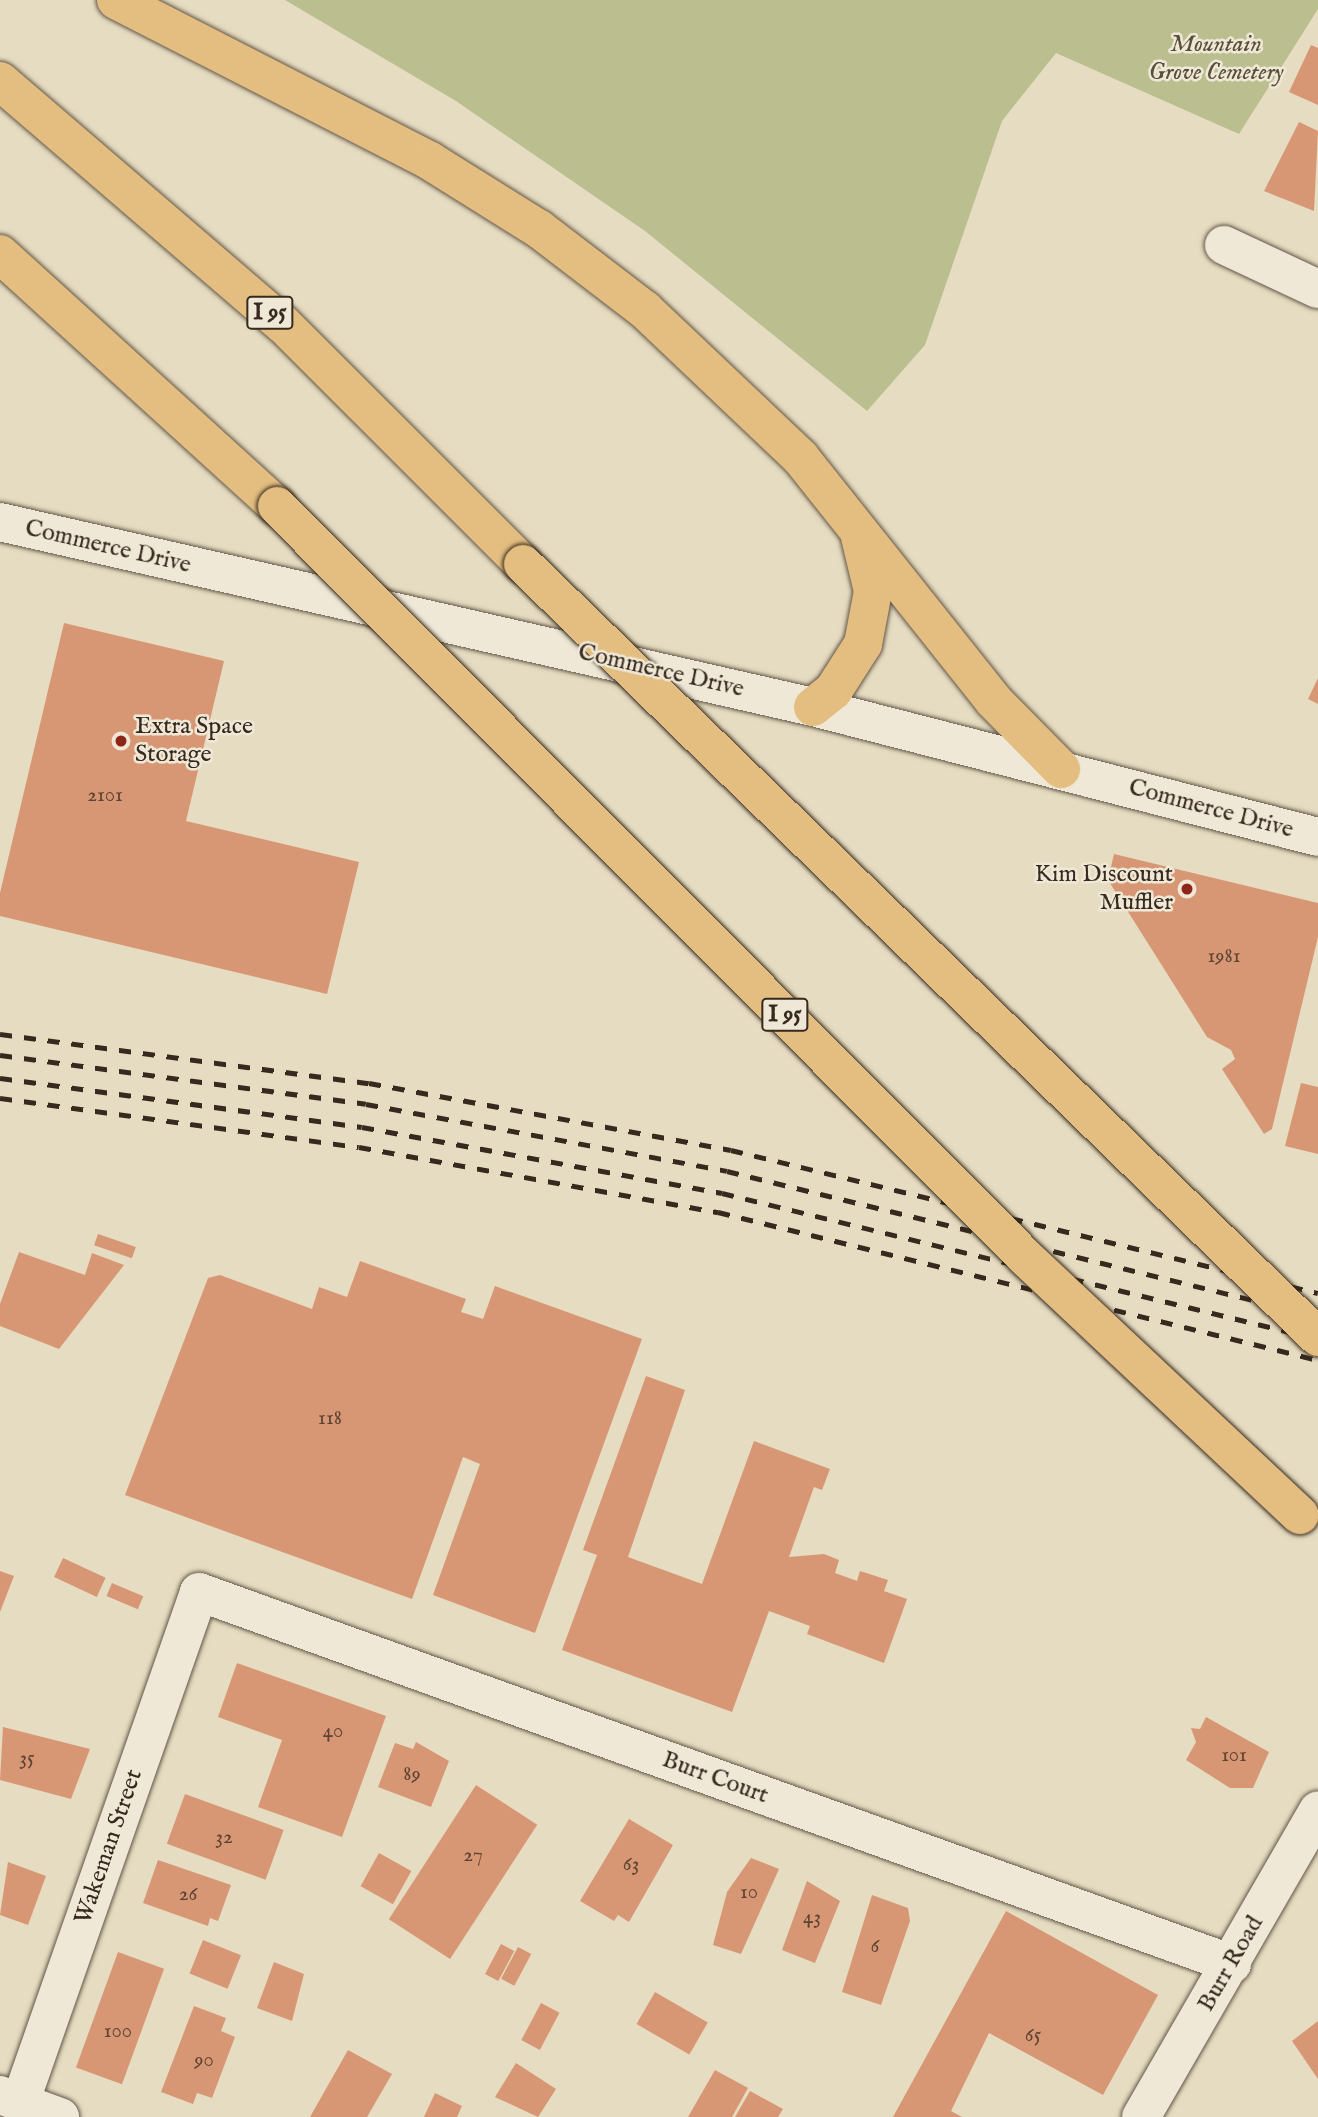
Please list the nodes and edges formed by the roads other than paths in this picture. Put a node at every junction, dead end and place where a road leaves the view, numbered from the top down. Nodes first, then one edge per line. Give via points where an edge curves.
1 (116, 0) edge
2 (0, 81) edge
3 (1224, 245) dead end
4 (0, 254) edge
5 (1318, 289) edge
6 (840, 503) junction
7 (0, 522) edge
8 (813, 706) junction
9 (1061, 769) junction
10 (1318, 837) edge
11 (1318, 1337) edge
12 (1309, 1523) edge
13 (199, 1592) joint
14 (1318, 1810) edge
15 (1232, 1964) junction
16 (10, 2099) edge
17 (60, 2117) edge
18 (1141, 2117) edge

1 - 6 highway via 430,162 539,229 698,356
2 - 11 highway, I 95, bridge via 273,316
3 - 5 street
4 - 12 highway, I 95, bridge via 277,506 1025,1257
6 - 8 highway via 868,564 870,616 850,668
6 - 9 highway via 985,691
7 - 8 street, Commerce Drive
8 - 9 street, Commerce Drive
9 - 10 street, Commerce Drive
13 - 15 street, Burr Court
13 - 16 street, Wakeman Street
14 - 15 street, Burr Road
15 - 18 street, Burr Road
16 - 17 street

